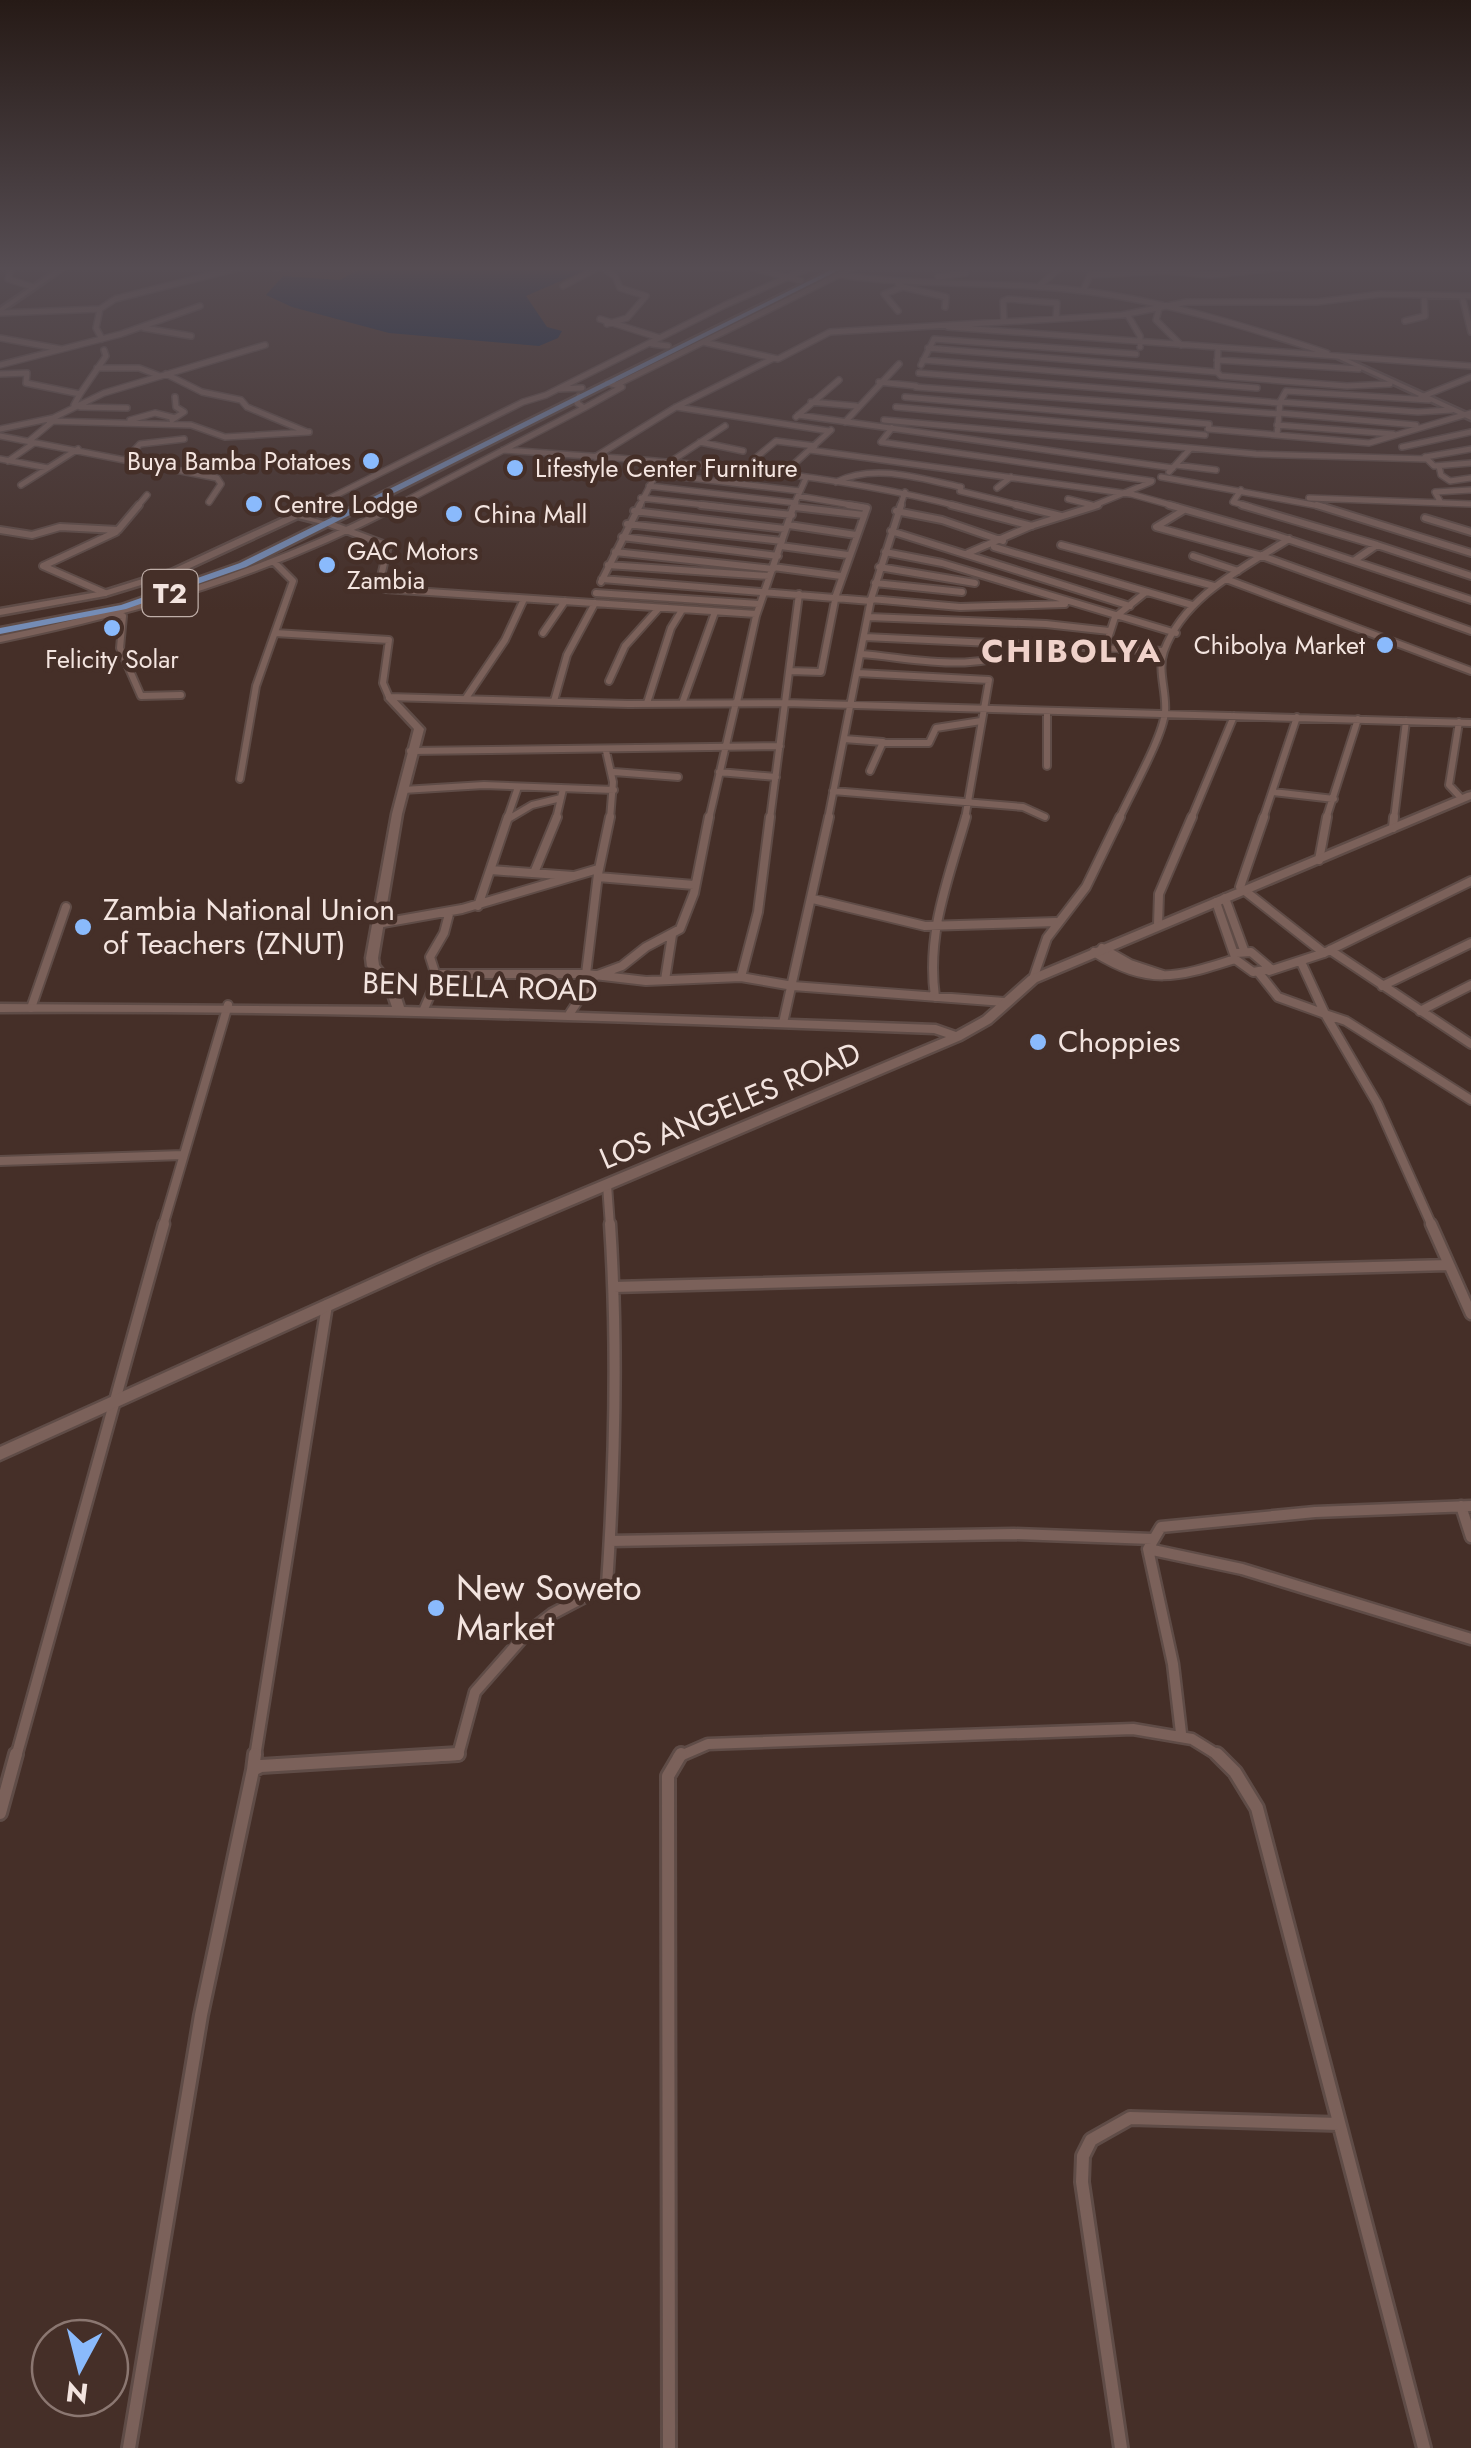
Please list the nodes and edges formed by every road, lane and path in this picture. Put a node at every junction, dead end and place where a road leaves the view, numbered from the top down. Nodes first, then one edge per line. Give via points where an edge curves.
1 (26, 381) edge
2 (88, 381) edge
3 (145, 381) edge
4 (177, 381) edge
5 (572, 381) edge
6 (600, 381) edge
7 (618, 381) edge
8 (728, 381) edge
9 (837, 381) edge
10 (917, 381) edge
11 (1005, 381) edge
12 (1174, 381) edge
13 (1259, 381) edge
14 (1288, 381) edge
15 (1384, 381) edge
16 (1462, 381) edge
17 (879, 382) joint
18 (612, 384) junction
19 (1390, 384) junction
20 (916, 386) junction
21 (1257, 388) junction
22 (556, 389) junction
23 (581, 392) junction
24 (80, 394) junction
25 (175, 397) dead end
26 (905, 397) junction
27 (1425, 398) junction
28 (528, 400) junction
29 (1255, 401) junction
30 (811, 402) junction
31 (1280, 402) junction
32 (73, 406) junction
33 (856, 406) junction
34 (676, 407) junction
35 (896, 407) junction
36 (127, 408) dead end
37 (584, 408) junction
38 (538, 409) junction
39 (1452, 410) junction
40 (1429, 412) junction
41 (1279, 414) junction
42 (798, 415) junction
43 (1469, 415) edge
44 (175, 418) junction
45 (44, 420) junction
46 (53, 421) junction
47 (128, 422) junction
48 (842, 422) junction
49 (1437, 422) junction
50 (882, 423) junction
51 (166, 425) junction
52 (786, 425) junction
53 (1278, 425) junction
54 (725, 426) dead end
55 (1425, 426) junction
56 (892, 428) junction
57 (982, 430) junction
58 (829, 431) junction
59 (1206, 432) junction
60 (1471, 432) edge
61 (0, 433) edge
62 (1396, 434) junction
63 (529, 435) junction
64 (1278, 435) junction
65 (497, 437) junction
66 (184, 440) dead end
67 (972, 441) junction
68 (32, 442) junction
69 (700, 442) junction
70 (1402, 447) dead end
71 (812, 448) junction
72 (78, 449) junction
73 (1190, 449) junction
74 (1471, 449) edge
75 (503, 450) junction
76 (1199, 450) junction
77 (743, 451) dead end
78 (595, 457) junction
79 (127, 458) junction
80 (1100, 459) junction
81 (1426, 459) junction
82 (752, 460) dead end
83 (6, 461) edge
84 (657, 462) junction
85 (670, 462) junction
86 (1471, 463) edge
87 (1175, 466) junction
88 (1439, 466) junction
89 (48, 468) junction
90 (0, 470) edge
91 (1216, 470) dead end
92 (975, 472) junction
93 (656, 474) junction
94 (1100, 474) junction
95 (782, 476) junction
96 (1011, 477) junction
97 (1160, 477) junction
98 (806, 478) junction
99 (1471, 478) edge
100 (836, 482) junction
101 (1152, 482) junction
102 (21, 485) dead end
103 (648, 486) junction
104 (961, 487) junction
105 (997, 488) dead end
106 (1242, 490) junction
107 (1471, 490) edge
108 (905, 492) junction
109 (1131, 494) junction
110 (147, 495) dead end
111 (1286, 497) junction
112 (641, 498) junction
113 (797, 499) junction
114 (1068, 499) dead end
115 (210, 502) dead end
116 (1441, 503) junction
117 (1471, 504) edge
118 (1094, 506) junction
119 (634, 510) junction
120 (1184, 510) junction
121 (896, 511) junction
122 (297, 515) junction
123 (792, 515) junction
124 (1063, 516) junction
125 (1425, 518) dead end
126 (324, 522) junction
127 (628, 524) junction
128 (1032, 526) junction
129 (787, 527) junction
130 (349, 529) junction
131 (0, 530) edge
132 (118, 530) junction
133 (891, 531) junction
134 (1471, 532) edge
135 (856, 535) junction
136 (622, 537) junction
137 (1289, 539) junction
138 (1004, 541) junction
139 (782, 543) junction
140 (1061, 545) dead end
141 (1377, 545) junction
142 (994, 546) junction
143 (615, 552) junction
144 (885, 552) junction
145 (968, 553) junction
146 (1471, 553) edge
147 (848, 555) junction
148 (778, 556) junction
149 (1192, 556) dead end
150 (1262, 556) junction
151 (1355, 560) junction
152 (274, 562) junction
153 (608, 564) junction
154 (879, 567) junction
155 (1238, 570) junction
156 (772, 571) junction
157 (841, 576) junction
158 (1471, 576) edge
159 (1225, 578) junction
160 (602, 579) junction
161 (875, 583) junction
162 (975, 583) dead end
163 (1214, 586) junction
164 (193, 589) junction
165 (762, 590) junction
166 (962, 592) dead end
167 (1146, 592) junction
168 (105, 593) junction
169 (596, 593) junction
170 (799, 594) junction
171 (524, 599) junction
172 (834, 599) junction
173 (871, 600) junction
174 (1471, 600) edge
175 (566, 601) junction
176 (594, 603) junction
177 (1068, 603) junction
178 (759, 604) junction
179 (1192, 605) junction
180 (1130, 606) junction
181 (659, 608) junction
182 (682, 610) junction
183 (0, 612) edge
184 (101, 612) junction
185 (715, 612) junction
186 (756, 614) junction
187 (116, 615) junction
188 (1115, 617) junction
189 (868, 618) junction
190 (0, 628) edge
191 (1108, 631) junction
192 (1471, 631) edge
193 (543, 633) dead end
194 (1176, 633) junction
195 (274, 634) junction
196 (865, 637) junction
197 (0, 639) edge
198 (1028, 644) junction
199 (1106, 648) junction
200 (1164, 651) junction
201 (861, 654) junction
202 (790, 671) junction
203 (1471, 671) edge
204 (858, 673) junction
205 (608, 680) dead end
206 (181, 696) dead end
207 (389, 697) junction
208 (466, 698) junction
209 (554, 701) junction
210 (683, 701) junction
211 (737, 702) junction
212 (786, 703) junction
213 (647, 704) junction
214 (851, 705) junction
215 (983, 709) junction
216 (1048, 711) junction
217 (1166, 714) junction
218 (1234, 716) junction
219 (1298, 717) junction
220 (1358, 719) junction
221 (1406, 720) junction
222 (981, 722) junction
223 (1459, 722) junction
224 (1471, 723) edge
225 (844, 739) junction
226 (883, 743) junction
227 (780, 746) junction
228 (726, 747) junction
229 (410, 751) junction
230 (606, 751) junction
231 (1047, 766) dead end
232 (614, 772) junction
233 (718, 772) junction
234 (870, 772) dead end
235 (678, 777) dead end
236 (776, 777) junction
237 (240, 779) dead end
238 (518, 788) junction
239 (403, 790) junction
240 (614, 790) junction
241 (833, 791) junction
242 (1273, 792) junction
243 (562, 793) junction
244 (1466, 797) edge
245 (1334, 799) junction
246 (968, 803) junction
247 (510, 818) junction
248 (1044, 818) dead end
249 (1393, 828) junction
250 (1318, 860) junction
251 (491, 870) junction
252 (534, 873) junction
253 (598, 873) junction
254 (577, 876) junction
255 (1471, 881) edge
256 (694, 885) junction
257 (1244, 890) junction
258 (812, 899) junction
259 (1220, 900) junction
260 (66, 906) dead end
261 (478, 906) junction
262 (449, 914) junction
263 (1056, 922) junction
264 (378, 924) junction
265 (1158, 925) junction
266 (937, 927) junction
267 (672, 935) junction
268 (1471, 943) edge
269 (1098, 950) junction
270 (1244, 950) junction
271 (1327, 951) junction
272 (1235, 958) junction
273 (1301, 962) junction
274 (1266, 970) junction
275 (436, 974) junction
276 (590, 976) junction
277 (741, 977) junction
278 (1170, 978) joint
279 (1032, 979) junction
280 (665, 980) junction
281 (1471, 985) edge
282 (792, 986) junction
283 (1382, 986) junction
284 (935, 997) junction
285 (1004, 1002) junction
286 (228, 1005) junction
287 (0, 1008) edge
288 (32, 1008) junction
289 (398, 1008) junction
290 (424, 1008) junction
291 (1420, 1011) junction
292 (570, 1013) junction
293 (1325, 1014) junction
294 (783, 1023) junction
295 (957, 1037) junction
296 (1471, 1044) edge
297 (1471, 1086) edge
298 (1460, 1093) junction
299 (1471, 1100) edge
300 (183, 1155) junction
301 (0, 1161) edge
302 (607, 1185) junction
303 (1449, 1265) junction
304 (614, 1287) junction
305 (327, 1305) junction
306 (1471, 1314) edge
307 (116, 1399) junction
308 (0, 1454) edge
309 (1466, 1506) edge
310 (1471, 1537) edge
311 (610, 1541) junction
312 (1150, 1544) junction
313 (1471, 1639) edge
314 (1181, 1733) junction
315 (0, 1760) edge
316 (14, 1760) junction
317 (254, 1770) junction
318 (0, 1813) edge
319 (1339, 2124) junction
320 (129, 2448) edge
321 (669, 2448) edge
322 (1121, 2448) edge
323 (1424, 2448) edge

1 - 24 street
2 - 24 street
3 - 32 street
4 - 51 street via 241,400 308,432 225,437
5 - 22 street
6 - 23 main road, T2
7 - 18 main road, T2
8 - 34 street
9 - 30 street
10 - 20 street
11 - 29 street
12 - 21 street
13 - 21 street
14 - 19 street
15 - 19 main road
16 - 27 street
17 - 20 street
17 - 33 street
18 - 23 main road, T2
18 - 37 street via 623,387
19 - 27 main road
20 - 26 street
20 - 41 street
21 - 29 street
22 - 23 street
22 - 28 street
23 - 37 street via 577,403
23 - 38 main road, T2
23 - 65 main road, T2
24 - 32 street
25 - 44 street via 184,412
26 - 35 street
26 - 59 street via 1210,424
27 - 31 street via 1286,390
27 - 39 main road
28 - 38 street
28 - 122 street
29 - 31 street
30 - 33 street
30 - 42 street
31 - 40 street
31 - 41 street
32 - 36 street
32 - 45 street
33 - 48 street
34 - 52 street
34 - 78 street
35 - 50 street
35 - 59 street
37 - 63 street
38 - 126 main road, T2
39 - 40 street
39 - 43 main road
40 - 49 street
41 - 53 street
41 - 55 street
42 - 48 street
42 - 52 street
43 - 49 street
44 - 47 street via 156,413
44 - 51 street
45 - 46 street
45 - 61 street
46 - 47 street
46 - 68 street
47 - 51 street
48 - 50 street
48 - 58 street
49 - 55 street
50 - 56 street
50 - 57 street
52 - 58 street
53 - 62 street
53 - 64 street
54 - 69 street
55 - 62 street
56 - 67 street
56 - 94 street via 881,442
57 - 67 street
57 - 73 street
58 - 71 street
59 - 64 street
59 - 76 street
60 - 70 street
61 - 68 street
62 - 64 street via 1369,443
63 - 65 street
63 - 75 street
65 - 126 main road, T2
66 - 79 street via 142,443
67 - 80 street
68 - 72 street
68 - 83 street
69 - 77 street
69 - 85 street
71 - 82 street via 776,441
71 - 92 street
71 - 95 street
72 - 79 street
72 - 89 street
73 - 76 street
73 - 87 street
74 - 81 street
75 - 78 street
75 - 130 street
76 - 81 street
78 - 84 street
79 - 115 street via 221,480
80 - 87 street
80 - 94 street
81 - 88 street
83 - 89 street
83 - 90 street
84 - 85 street
84 - 93 street
85 - 95 street
86 - 88 street
87 - 91 street
87 - 97 street
88 - 99 street via 1451,482
89 - 102 street
92 - 96 street
92 - 104 street
93 - 103 street
93 - 113 street
94 - 101 street
95 - 98 street
96 - 105 street
96 - 109 street
97 - 101 street
97 - 106 street
98 - 100 street
98 - 113 street
100 - 104 street via 856,472
100 - 108 street
101 - 109 street
103 - 112 street
103 - 113 street
104 - 124 street
106 - 111 street
106 - 141 street via 1233,502
107 - 116 street via 1436,491
108 - 121 street
108 - 128 street
109 - 118 street
109 - 120 street
110 - 132 street
111 - 116 street
111 - 146 street
112 - 119 street
112 - 123 street
113 - 123 street
113 - 135 street via 866,506
114 - 118 street
116 - 117 street
118 - 124 street
119 - 127 street
119 - 129 street
120 - 137 street
120 - 150 street via 1156,527
121 - 133 street
121 - 138 street
122 - 126 main road
122 - 168 main road via 201,561
123 - 129 street
124 - 128 street
125 - 134 street
126 - 130 street
126 - 164 main road, T2
126 - 190 main road, T2 via 142,595
127 - 136 street
127 - 139 street
128 - 138 street
129 - 135 street
129 - 139 street
130 - 152 street
130 - 171 street via 388,546 382,588
131 - 132 street
132 - 168 street via 42,566
133 - 144 street
133 - 145 street
135 - 147 street
136 - 143 street
136 - 148 street
137 - 150 street
137 - 151 street
138 - 142 street
139 - 147 street
139 - 148 street
140 - 163 street
141 - 151 street
141 - 158 street
142 - 145 street
142 - 167 street
143 - 153 street
143 - 156 street
144 - 154 street
144 - 177 street
145 - 180 street
147 - 157 street
148 - 156 street
149 - 155 street
150 - 155 street
150 - 192 street
151 - 174 street
152 - 164 street
152 - 195 street via 293,581
153 - 156 street
153 - 160 street
154 - 161 street
154 - 162 street
155 - 159 street
156 - 157 street
156 - 165 street
157 - 172 street
159 - 163 street
159 - 203 street
160 - 165 street
160 - 169 street
161 - 166 street
161 - 173 street
163 - 179 street
164 - 184 main road, T2
164 - 187 street
165 - 170 street
165 - 178 street
167 - 179 street
167 - 180 street
168 - 183 main road
169 - 176 street
169 - 178 street
170 - 172 street
170 - 202 street
171 - 175 street
171 - 208 street via 506,640
172 - 173 street
172 - 202 street via 822,672
173 - 177 street via 960,607
173 - 189 street
175 - 176 street
175 - 193 street
176 - 181 street
176 - 209 street
177 - 188 street
178 - 186 street
179 - 194 street
180 - 188 street
181 - 182 street
181 - 205 street
182 - 185 street
182 - 213 street
184 - 187 street
184 - 190 main road, T2
185 - 186 street
185 - 210 street
186 - 211 street
187 - 197 street
187 - 206 street via 123,616 120,648 141,696
188 - 191 street
188 - 194 street
189 - 191 street
189 - 196 street
191 - 199 street
194 - 200 street
195 - 207 street via 388,640 382,683
195 - 237 street via 256,686
196 - 198 street
196 - 201 street
198 - 199 street
198 - 201 street via 988,662
199 - 200 street
200 - 217 street
201 - 204 street
202 - 212 street
204 - 214 street
204 - 215 street via 985,678
207 - 208 street
207 - 229 main road via 418,726
208 - 209 street
209 - 213 street
210 - 211 street
210 - 213 street
211 - 212 street
211 - 228 street
212 - 214 street
212 - 227 street
214 - 215 street
214 - 225 street
215 - 216 street
215 - 222 street
216 - 217 street
216 - 231 street
217 - 218 street
217 - 263 street via 1086,887
218 - 219 street
218 - 265 street via 1159,894
219 - 220 street
219 - 242 street
220 - 221 street
220 - 245 street
221 - 223 street
221 - 249 street
222 - 226 street via 937,728 929,743
222 - 246 street
223 - 224 street
223 - 244 street via 1449,785
225 - 226 street
225 - 241 street
226 - 234 street
227 - 228 street
227 - 236 street
228 - 230 street
228 - 233 street
229 - 230 street
229 - 239 main road
230 - 232 street
232 - 235 street
232 - 240 street
233 - 236 street
233 - 256 street
236 - 277 street via 758,912
238 - 239 street
238 - 243 street
238 - 247 street
239 - 264 main road
240 - 243 street
240 - 253 street
241 - 246 street
241 - 258 street
242 - 245 street
242 - 257 street via 1240,877
243 - 247 street
243 - 252 street
244 - 249 main road, LOS ANGELES ROAD
245 - 250 street
246 - 248 street via 1023,807
246 - 266 street
247 - 251 street
249 - 250 main road, LOS ANGELES ROAD
250 - 257 main road, LOS ANGELES ROAD
251 - 252 street
251 - 261 street
252 - 254 street
253 - 254 street
253 - 256 street
253 - 276 street via 583,964
254 - 261 street
255 - 271 street
256 - 267 street via 684,921
257 - 259 main road, LOS ANGELES ROAD
257 - 271 street
258 - 266 street
258 - 282 street
259 - 265 main road, LOS ANGELES ROAD
259 - 270 street
259 - 272 street
260 - 288 street
261 - 262 street
262 - 264 street
262 - 275 street via 430,956
263 - 266 street
263 - 279 street
264 - 289 main road via 373,966 392,988
265 - 269 main road, LOS ANGELES ROAD
266 - 284 street via 930,974
267 - 276 street via 622,966
267 - 280 street
268 - 283 street
269 - 278 street via 1125,972
269 - 279 main road, LOS ANGELES ROAD
270 - 272 street
270 - 274 street
271 - 273 street
271 - 283 street
272 - 274 street
272 - 278 street
273 - 274 street
273 - 293 street
274 - 293 street via 1278,998
275 - 276 street
275 - 290 street
276 - 280 street
276 - 292 street
277 - 280 street
277 - 282 street
279 - 285 main road, LOS ANGELES ROAD
281 - 291 street
282 - 284 street
282 - 294 street
283 - 291 street
284 - 285 street
285 - 295 main road, LOS ANGELES ROAD
286 - 288 main road, BEN BELLA ROAD
286 - 289 main road, BEN BELLA ROAD
286 - 300 street
287 - 288 main road, BEN BELLA ROAD
289 - 290 main road, BEN BELLA ROAD
290 - 292 main road, BEN BELLA ROAD
291 - 296 street
292 - 294 main road, BEN BELLA ROAD
293 - 298 street
293 - 303 street via 1377,1103
294 - 295 main road, BEN BELLA ROAD via 936,1029
295 - 302 main road, LOS ANGELES ROAD
297 - 298 street
298 - 299 street
300 - 301 street
300 - 307 street
302 - 304 street
302 - 305 main road, LOS ANGELES ROAD
303 - 304 street
303 - 306 street
304 - 311 street
305 - 307 main road, LOS ANGELES ROAD
305 - 317 street
307 - 308 main road, LOS ANGELES ROAD
307 - 316 street
309 - 310 street
309 - 312 street via 1167,1523
311 - 312 street via 1014,1534
311 - 317 street via 607,1585 552,1614 487,1678 475,1692 458,1755
312 - 313 street
312 - 314 street
314 - 319 street via 1226,1762 1258,1808
314 - 321 street via 1026,1730 708,1744 679,1754 668,1776
315 - 316 street
316 - 318 street
317 - 320 street via 201,2015
319 - 322 street via 1130,2118 1088,2141 1082,2182
319 - 323 street

